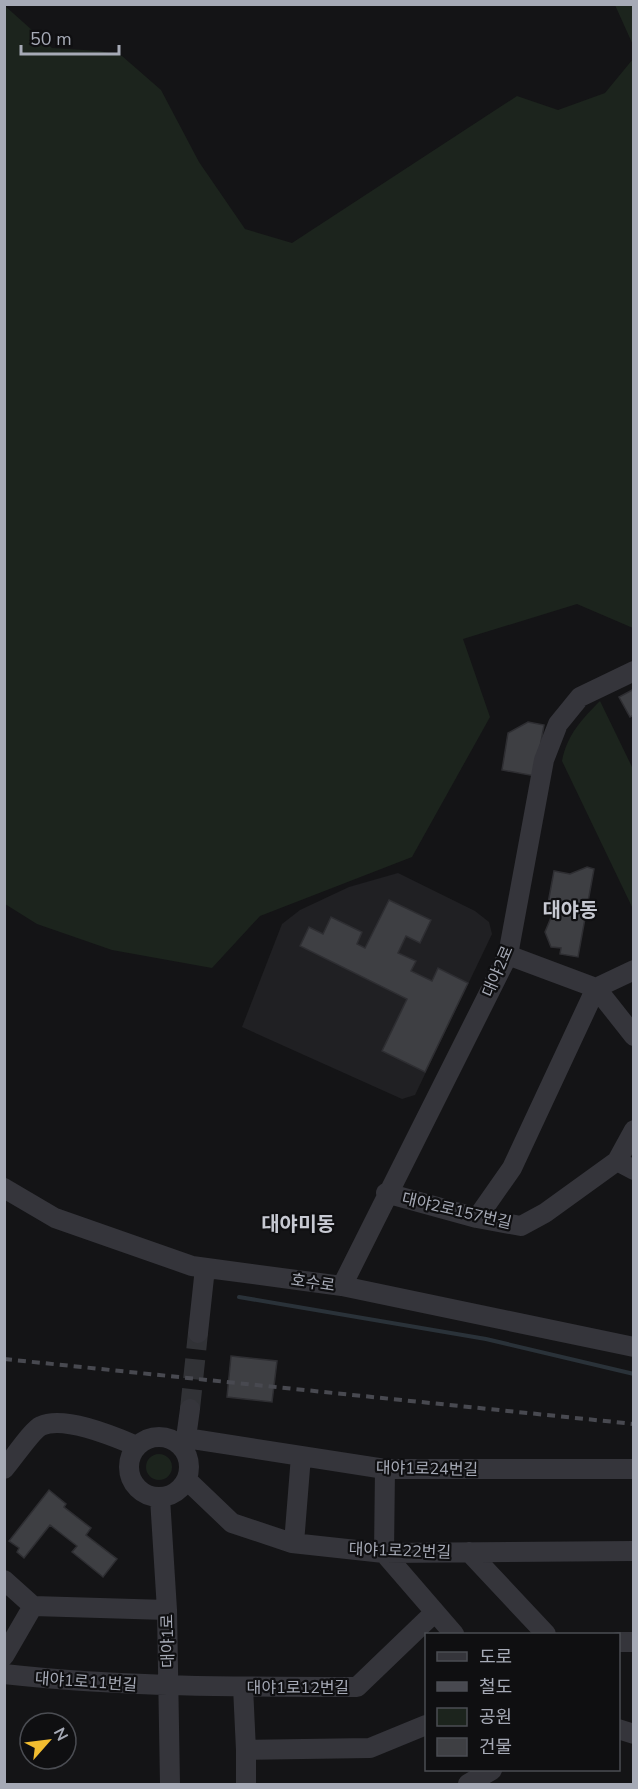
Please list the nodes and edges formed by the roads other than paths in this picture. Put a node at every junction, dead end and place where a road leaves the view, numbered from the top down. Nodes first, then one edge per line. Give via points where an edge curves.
1 (633, 671) edge
2 (508, 955) junction
3 (633, 970) edge
4 (596, 988) junction
5 (633, 1036) edge
6 (633, 1130) edge
7 (625, 1166) edge
8 (4, 1188) edge
9 (386, 1193) junction
10 (477, 1218) junction
11 (205, 1268) junction
12 (342, 1286) junction
13 (198, 1333) tunnel mouth
14 (633, 1347) edge
15 (190, 1409) tunnel mouth
16 (183, 1441) junction
17 (137, 1446) junction
18 (301, 1456) junction
19 (4, 1468) edge
20 (385, 1469) junction
21 (633, 1469) edge
22 (187, 1480) junction
23 (160, 1498) junction
24 (294, 1543) junction
25 (633, 1551) edge
26 (469, 1552) junction
27 (384, 1553) junction
28 (4, 1580) edge
29 (33, 1606) junction
30 (167, 1610) junction
31 (434, 1613) junction
32 (452, 1633) edge
33 (544, 1633) edge
34 (4, 1656) edge
35 (4, 1674) edge
36 (168, 1687) junction
37 (243, 1687) junction
38 (425, 1725) edge
39 (246, 1750) junction
40 (490, 1771) edge
41 (170, 1785) edge
42 (246, 1785) edge
43 (468, 1785) edge

1 - 2 street, 대야2로 via 580,697 558,724 544,760
2 - 4 street
2 - 9 street, 대야2로
3 - 4 street
4 - 5 street
4 - 10 street via 512,1168
6 - 7 street, 대야2로157번길
7 - 10 street, 대야2로157번길 via 521,1226
8 - 11 street, 호수로 via 55,1218
9 - 10 street, 대야2로157번길
9 - 12 street, 대야2로
11 - 12 street, 호수로
11 - 13 street
12 - 14 street, 호수로
15 - 16 street
16 - 17 street via 153,1437
16 - 18 street, 대야1로24번길
16 - 22 street via 189,1461
17 - 19 street via 98,1430 40,1426
17 - 23 street via 129,1462 131,1480 138,1490
18 - 20 street, 대야1로24번길
18 - 24 street
20 - 21 street, 대야1로24번길
20 - 27 street
22 - 23 street via 176,1493
22 - 24 street, 대야1로22번길 via 232,1523
23 - 30 street, 대야1로
24 - 27 street, 대야1로22번길
25 - 26 street, 대야1로22번길
26 - 27 street, 대야1로22번길
26 - 33 street
27 - 31 street
28 - 29 street
29 - 30 street
29 - 34 street
30 - 36 street, 대야1로
31 - 32 street
31 - 37 street, 대야1로12번길 via 357,1687
35 - 36 street, 대야1로11번길
36 - 37 street, 대야1로12번길
36 - 41 street, 대야1로
37 - 39 street
38 - 39 street via 370,1748
39 - 42 street
40 - 43 street

